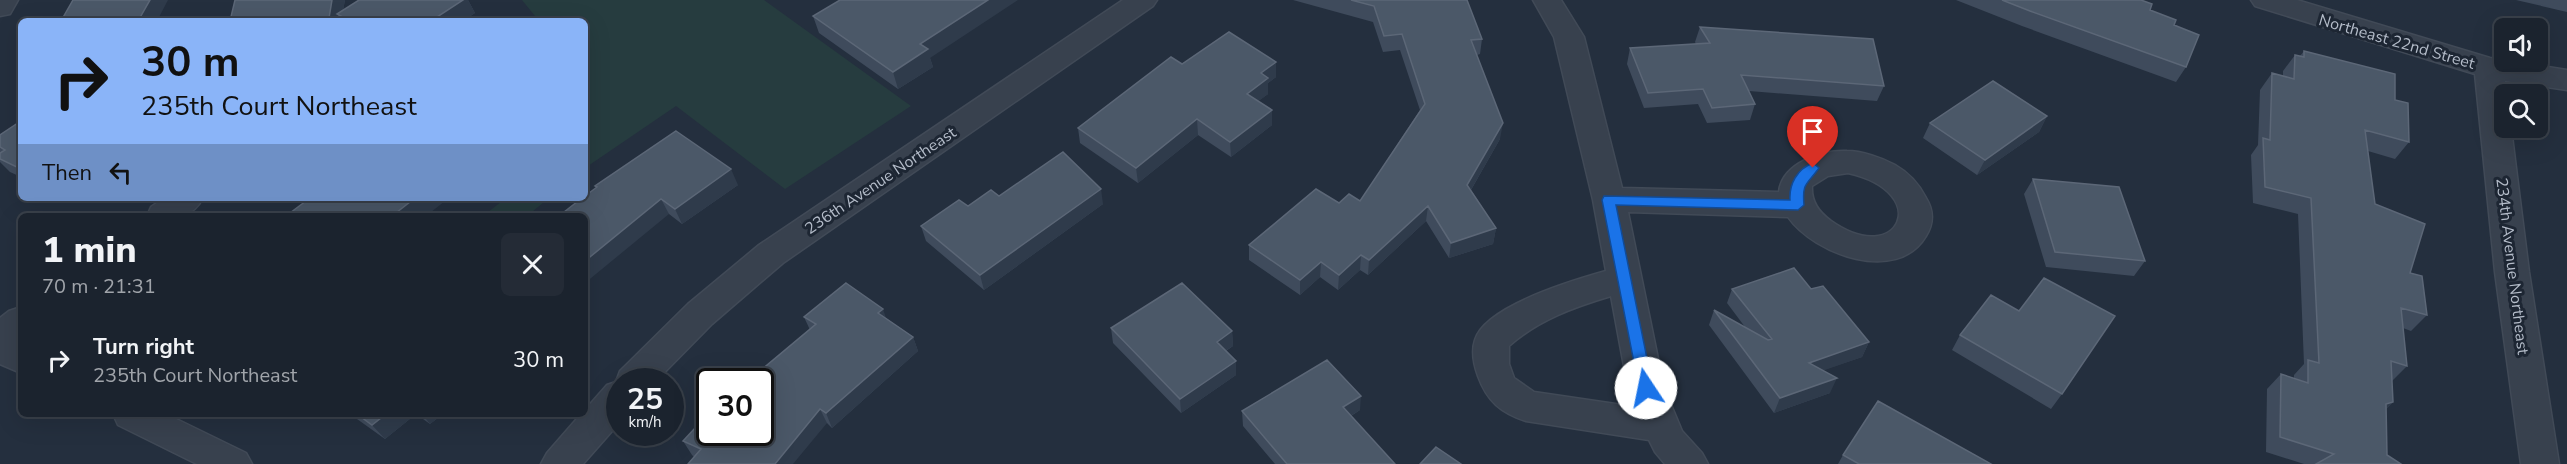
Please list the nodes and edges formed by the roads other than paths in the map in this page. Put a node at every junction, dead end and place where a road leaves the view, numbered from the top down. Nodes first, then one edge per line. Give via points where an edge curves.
1 (4, 0) edge
2 (1143, 0) edge
3 (1547, 0) edge
4 (2265, 0) edge
5 (0, 7) edge
6 (2489, 68) junction
7 (2567, 80) edge
8 (1609, 200) junction
9 (183, 201) edge
10 (1798, 205) dead end
11 (167, 213) edge
12 (1624, 279) junction
13 (18, 323) edge
14 (0, 337) edge
15 (0, 346) edge
16 (18, 356) edge
17 (646, 368) edge
18 (606, 412) edge
19 (137, 417) edge
20 (1673, 444) edge
21 (233, 464) edge
22 (560, 464) edge
23 (2540, 464) edge

1 - 5 street
2 - 17 street, 236th Avenue Northeast via 771,254
3 - 8 street via 1569,37
4 - 6 street, Northeast 22nd Street
6 - 7 street, Northeast 22nd Street
6 - 23 street, 234th Avenue Northeast via 2512,272
8 - 10 street
8 - 12 street
9 - 11 street
12 - 20 street via 1646,388
12 - 20 street via 1565,296 1507,326 1492,342 1491,364 1500,387 1526,405
13 - 14 street
15 - 16 street
18 - 22 street
19 - 21 street

